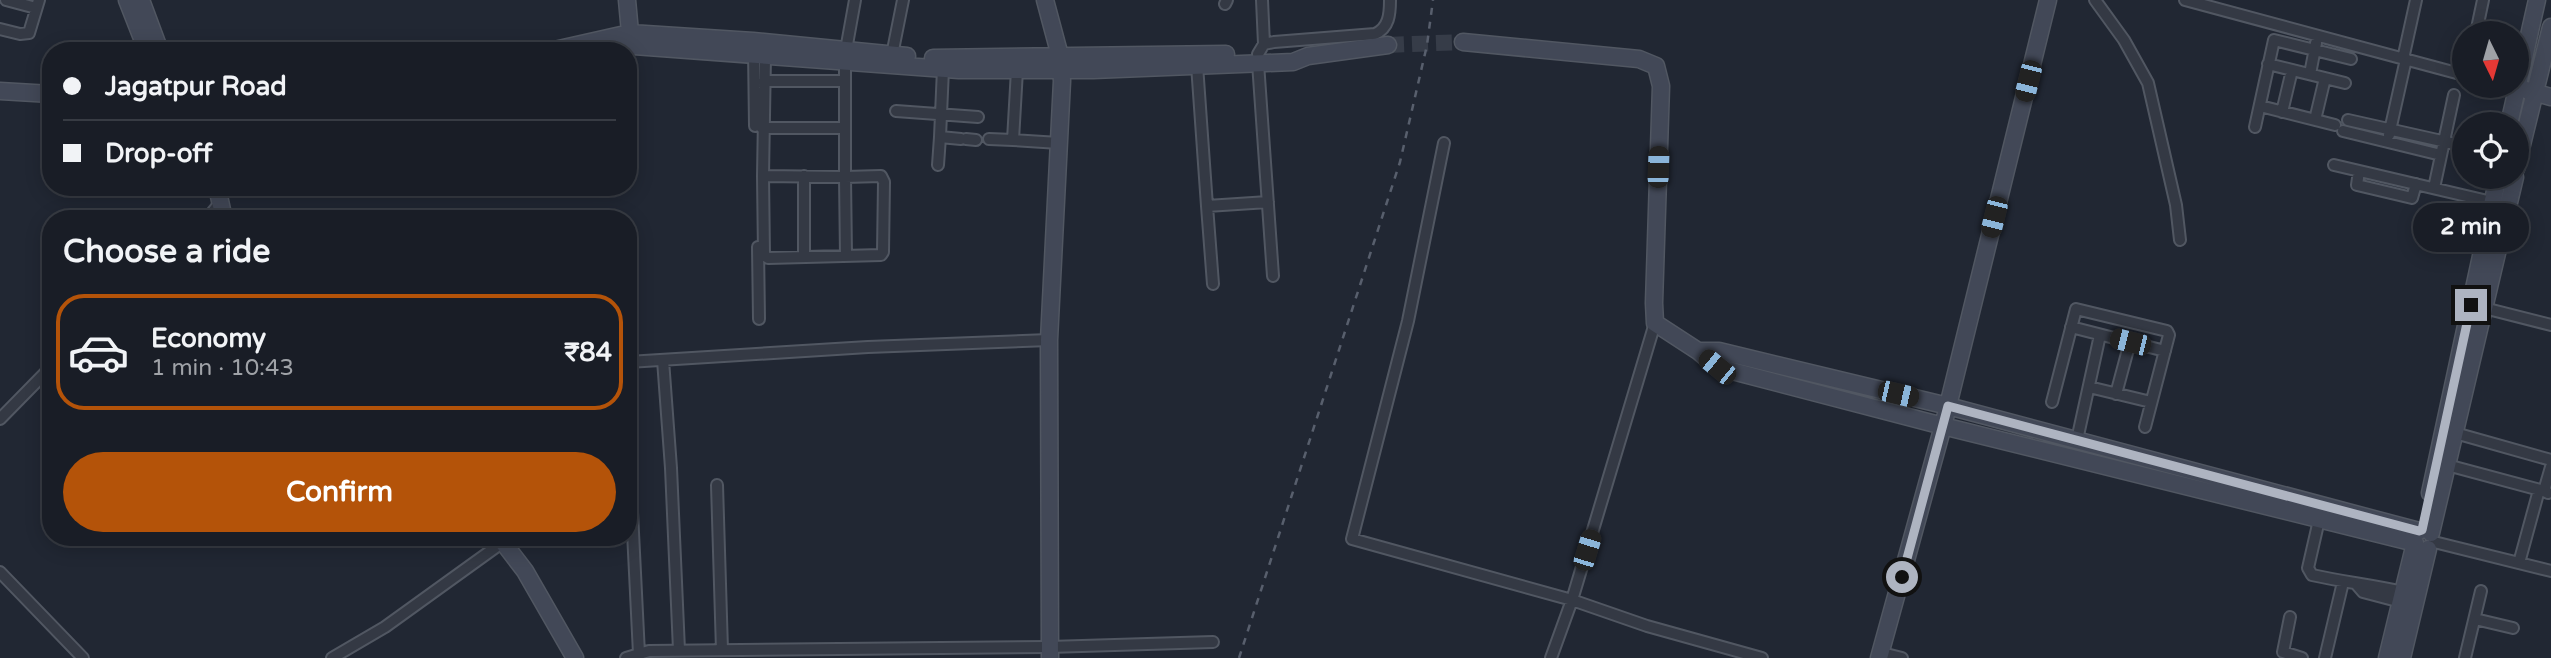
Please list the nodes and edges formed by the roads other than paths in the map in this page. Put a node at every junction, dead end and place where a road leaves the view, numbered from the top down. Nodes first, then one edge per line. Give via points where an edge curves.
1 (6, 0) edge
2 (127, 0) edge
3 (141, 0) edge
4 (627, 0) edge
5 (855, 0) edge
6 (903, 0) edge
7 (1045, 0) edge
8 (1262, 0) edge
9 (1390, 0) edge
10 (2048, 0) edge
11 (2095, 0) edge
12 (2185, 0) edge
13 (2416, 0) edge
14 (2483, 0) edge
15 (2537, 0) edge
16 (38, 4) edge
17 (2479, 21) edge
18 (2551, 27) edge
19 (0, 29) edge
20 (2529, 29) edge
21 (2318, 36) junction
22 (631, 40) junction
23 (143, 42) edge
24 (157, 42) edge
25 (616, 42) edge
26 (625, 42) edge
27 (1463, 42) tunnel mouth
28 (1388, 45) tunnel mouth
29 (2315, 50) junction
30 (757, 51) junction
31 (1260, 54) junction
32 (892, 55) junction
33 (846, 56) junction
34 (2351, 59) dead end
35 (2405, 59) junction
36 (1061, 63) junction
37 (2268, 64) junction
38 (1197, 65) junction
39 (943, 69) junction
40 (1017, 70) junction
41 (2292, 70) junction
42 (2452, 72) edge
43 (2310, 74) junction
44 (2325, 78) junction
45 (764, 81) junction
46 (844, 81) junction
47 (2345, 83) dead end
48 (0, 91) edge
49 (2529, 91) edge
50 (2535, 92) junction
51 (42, 93) edge
52 (2551, 97) edge
53 (2453, 98) edge
54 (2260, 106) junction
55 (896, 111) dead end
56 (2282, 112) junction
57 (941, 114) junction
58 (2529, 116) edge
59 (978, 117) dead end
60 (2315, 120) junction
61 (2348, 120) dead end
62 (2255, 127) dead end
63 (762, 128) junction
64 (845, 128) junction
65 (2390, 129) junction
66 (940, 137) junction
67 (967, 139) dead end
68 (989, 139) dead end
69 (1013, 140) junction
70 (2387, 141) junction
71 (1444, 142) dead end
72 (2444, 142) junction
73 (1059, 143) junction
74 (2452, 144) edge
75 (2441, 155) junction
76 (938, 165) dead end
77 (2334, 165) dead end
78 (762, 176) junction
79 (804, 176) junction
80 (845, 177) junction
81 (2434, 188) junction
82 (2495, 189) edge
83 (2511, 189) edge
84 (1268, 202) junction
85 (2492, 202) junction
86 (1207, 206) junction
87 (2179, 240) dead end
88 (846, 256) junction
89 (804, 257) junction
90 (1273, 276) dead end
91 (1213, 284) dead end
92 (2477, 307) junction
93 (759, 319) dead end
94 (1655, 323) junction
95 (2551, 325) edge
96 (2071, 327) junction
97 (2101, 335) junction
98 (1049, 340) junction
99 (2130, 342) junction
100 (1698, 351) junction
101 (2165, 351) junction
102 (663, 360) junction
103 (637, 361) edge
104 (1799, 370) junction
105 (42, 376) edge
106 (1794, 387) junction
107 (2088, 387) junction
108 (2116, 394) junction
109 (2052, 402) dead end
110 (2151, 402) junction
111 (1948, 406) junction
112 (0, 419) edge
113 (1943, 426) junction
114 (2145, 427) dead end
115 (2455, 433) junction
116 (2077, 440) junction
117 (2551, 460) edge
118 (2447, 465) junction
119 (2551, 467) edge
120 (717, 485) dead end
121 (2545, 492) edge
122 (2319, 520) junction
123 (2425, 538) junction
124 (493, 546) edge
125 (506, 546) edge
126 (634, 546) edge
127 (2519, 563) junction
128 (2551, 571) edge
129 (0, 572) edge
130 (2343, 582) junction
131 (2481, 591) dead end
132 (2402, 597) junction
133 (1572, 600) junction
134 (2290, 617) dead end
135 (2474, 619) junction
136 (2514, 628) dead end
137 (1213, 642) dead end
138 (679, 650) junction
139 (722, 650) junction
140 (1049, 652) edge
141 (829, 653) edge
142 (876, 653) edge
143 (920, 653) edge
144 (965, 653) edge
145 (1013, 653) edge
146 (639, 654) junction
147 (701, 654) edge
148 (737, 654) edge
149 (759, 654) edge
150 (803, 654) edge
151 (1881, 655) edge
152 (83, 658) edge
153 (332, 658) edge
154 (575, 658) edge
155 (626, 658) edge
156 (1550, 658) edge
157 (1762, 658) edge
158 (1902, 658) edge
159 (2302, 658) edge
160 (2325, 658) edge
161 (2387, 658) edge
162 (2402, 658) edge
163 (2465, 658) edge

1 - 16 street
2 - 23 street
3 - 24 street
4 - 22 street
5 - 33 street
6 - 32 street
7 - 36 street
8 - 31 street
9 - 31 street via 1383,31
10 - 111 street
11 - 87 street via 2148,83 2176,205
12 - 21 street
13 - 35 street
14 - 17 street
15 - 20 street
16 - 19 street via 29,33
18 - 50 street
21 - 29 street
21 - 35 street
22 - 25 street
22 - 26 street
22 - 30 street
27 - 94 street via 1639,59 1656,66 1661,86
28 - 31 street via 1308,57 1294,51
29 - 34 street
29 - 37 street via 2274,40
29 - 43 street
30 - 33 street
30 - 45 street
30 - 93 street
31 - 36 street
31 - 38 street
31 - 84 street
32 - 33 street
32 - 36 street
33 - 39 street
33 - 46 street
35 - 42 street
35 - 65 street
36 - 38 street
36 - 40 street
36 - 73 street
37 - 41 street
37 - 54 street
38 - 86 street
39 - 40 street
39 - 57 street
40 - 69 street
41 - 43 street
41 - 56 street
43 - 44 street
44 - 47 street
44 - 60 street
45 - 46 street
45 - 63 street
46 - 64 street
48 - 51 street
49 - 50 street
50 - 52 street
50 - 58 street
53 - 72 street
54 - 56 street
54 - 62 street
55 - 57 street
56 - 60 street
57 - 59 street
57 - 66 street
60 - 70 street
61 - 65 street
63 - 64 street
63 - 78 street
64 - 80 street
65 - 70 street
65 - 72 street
66 - 67 street
66 - 76 street
68 - 69 street
69 - 73 street
70 - 75 street
71 - 133 street via 1408,321 1352,539
72 - 74 street
72 - 75 street
73 - 98 street
75 - 81 street
77 - 81 street
78 - 79 street
78 - 89 street via 765,258
79 - 80 street
79 - 89 street
80 - 88 street
80 - 88 street via 881,177 884,182 883,254
81 - 85 street
82 - 85 street
83 - 92 street
84 - 86 street
84 - 90 street
85 - 92 street
86 - 91 street
88 - 89 street
92 - 95 street
92 - 115 street
92 - 123 street
94 - 100 street
94 - 133 street
96 - 97 street
96 - 101 street via 2078,309 2154,328 2169,333
96 - 109 street
97 - 99 street
97 - 107 street
98 - 102 street
98 - 140 street
99 - 101 street
99 - 108 street
100 - 104 street via 1719,351
100 - 106 street via 1717,367
101 - 110 street
102 - 103 street
102 - 138 street
104 - 106 street
104 - 111 street
105 - 112 street
106 - 113 street
107 - 108 street
107 - 116 street
108 - 110 street
110 - 114 street
111 - 113 street
111 - 116 street
113 - 122 street
113 - 151 street
115 - 117 street
115 - 118 street
116 - 123 street
118 - 121 street
118 - 123 street
119 - 121 street
120 - 139 street
121 - 127 street
122 - 123 street
122 - 130 street via 2309,572
123 - 127 street
123 - 132 street
123 - 162 street
124 - 153 street via 385,627
125 - 154 street
126 - 146 street
127 - 128 street
129 - 152 street
130 - 132 street via 2357,585 2363,592
130 - 160 street
131 - 135 street
132 - 161 street
133 - 156 street
133 - 157 street
134 - 159 street via 2283,652
135 - 136 street
135 - 163 street
137 - 140 street
138 - 146 street
138 - 147 street
139 - 147 street
139 - 148 street
140 - 145 street
141 - 142 street
141 - 150 street
142 - 143 street
143 - 144 street
144 - 145 street
146 - 155 street
148 - 149 street
149 - 150 street
151 - 158 street

